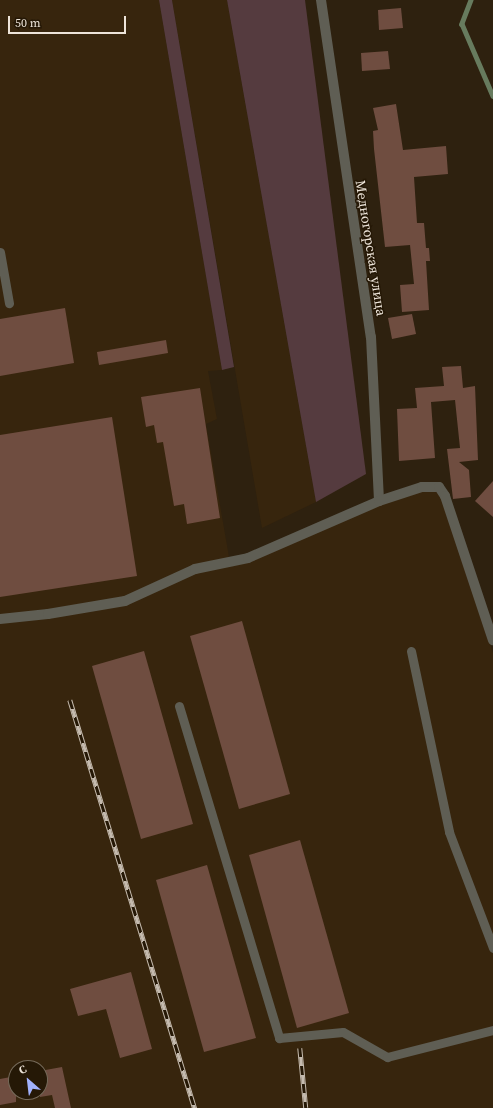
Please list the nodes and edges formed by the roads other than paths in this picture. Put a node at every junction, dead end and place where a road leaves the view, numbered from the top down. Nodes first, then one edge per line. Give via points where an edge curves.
1 (321, 0) edge
2 (0, 252) edge
3 (9, 303) dead end
4 (379, 501) junction
5 (0, 619) edge
6 (493, 640) edge
7 (411, 651) dead end
8 (179, 706) dead end
9 (493, 948) edge
10 (493, 1030) edge

1 - 4 street, Медногорская улица via 371,337
2 - 3 lane
4 - 5 street via 248,558 194,569 125,600 48,614
4 - 6 street via 422,487 439,487 445,496
7 - 9 lane via 449,832
8 - 10 lane via 279,1038 343,1032 387,1057

